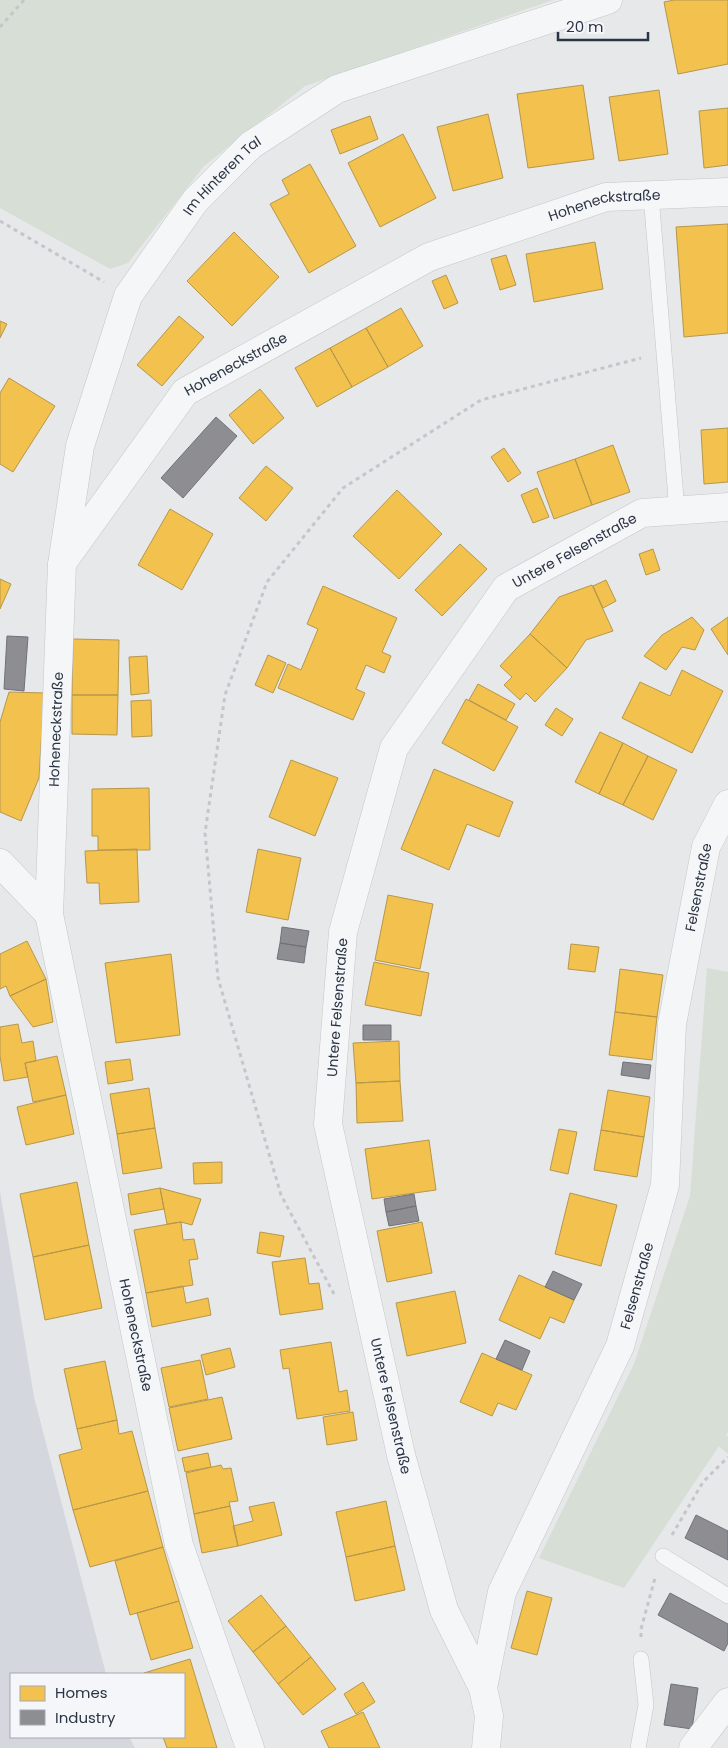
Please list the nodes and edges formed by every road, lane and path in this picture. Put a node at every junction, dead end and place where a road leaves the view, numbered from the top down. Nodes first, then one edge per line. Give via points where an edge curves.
1 (24, 0) edge
2 (608, 0) edge
3 (0, 28) edge
4 (728, 192) edge
5 (651, 195) junction
6 (0, 221) edge
7 (128, 296) junction
8 (664, 352) junction
9 (728, 507) edge
10 (677, 511) junction
11 (62, 564) junction
12 (728, 804) edge
13 (0, 863) edge
14 (49, 914) junction
15 (334, 1294) dead end
16 (663, 1556) dead end
17 (728, 1596) edge
18 (641, 1659) dead end
19 (483, 1688) junction
20 (728, 1702) edge
21 (250, 1748) edge
22 (486, 1748) edge
23 (638, 1748) edge
24 (693, 1748) edge

1 - 3 path
2 - 7 street, Im Hinteren Tal via 337,89 250,145 195,201
4 - 5 street, Hoheneckstraße
5 - 8 lane
5 - 11 street, Hoheneckstraße via 606,197 428,257 185,392
6 - 7 path
7 - 11 street, Im Hinteren Tal via 80,446
8 - 10 lane
8 - 15 path via 481,400 343,488 267,582 225,694 205,833 218,978 281,1195
9 - 10 street, Untere Felsenstraße
10 - 19 street, Untere Felsenstraße via 642,513 506,588 394,748 343,932 328,1124 401,1455 444,1610
11 - 14 street, Hoheneckstraße
12 - 19 street, Felsenstraße via 706,847 672,1024 665,1185 620,1346 502,1592
13 - 14 street
14 - 21 street, Hoheneckstraße via 179,1545
16 - 17 lane
18 - 23 lane via 646,1705
19 - 22 street, Felsenstraße via 489,1716
20 - 24 street

